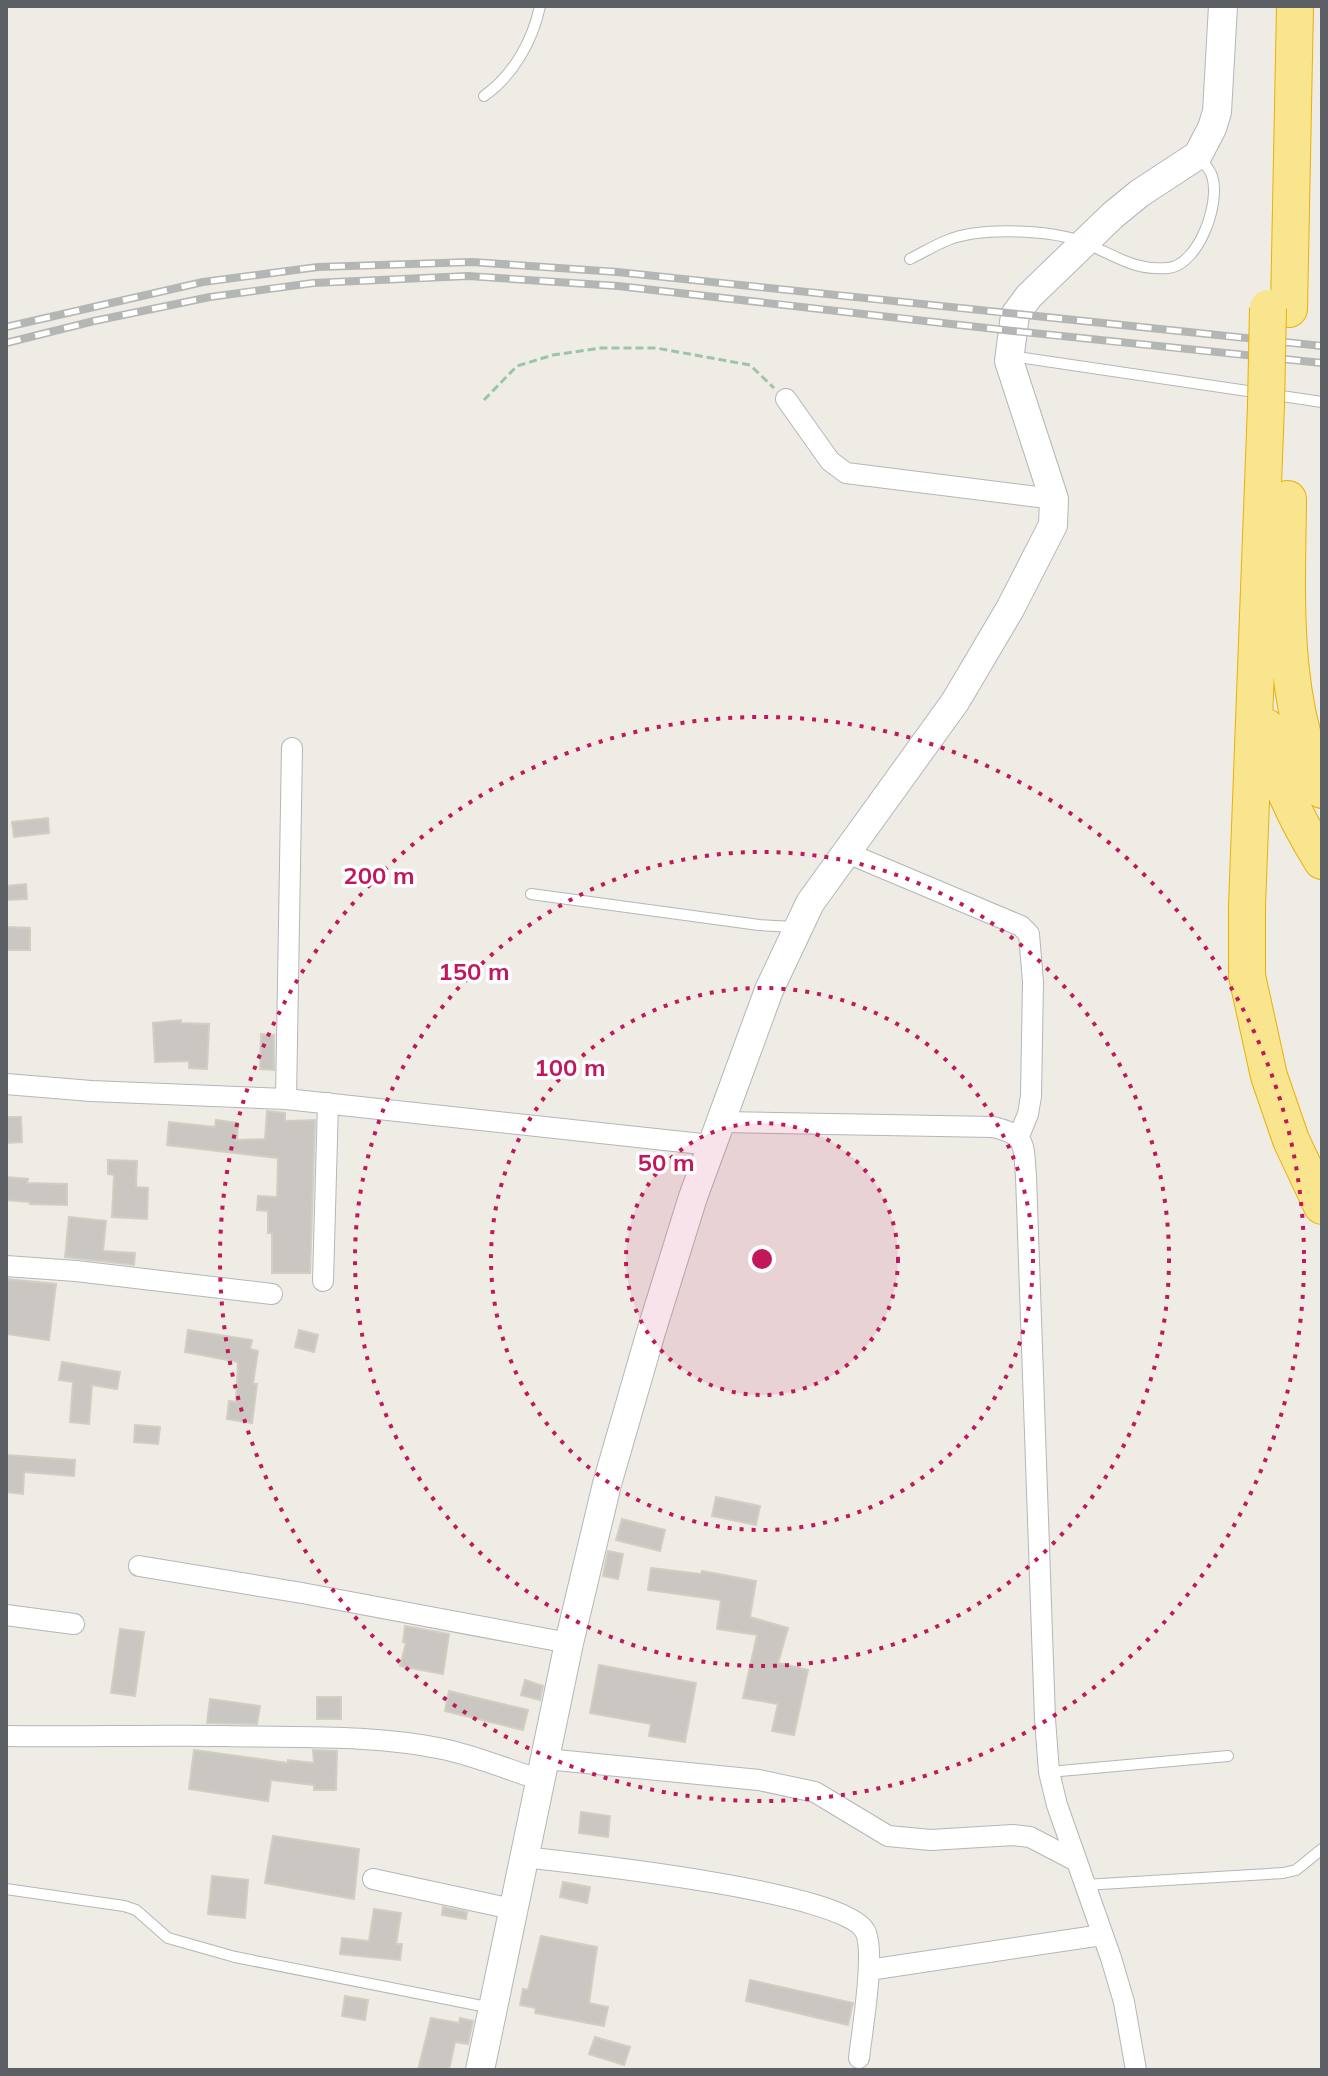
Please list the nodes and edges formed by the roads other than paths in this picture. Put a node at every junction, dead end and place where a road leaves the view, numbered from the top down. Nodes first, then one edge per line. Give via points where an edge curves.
1 (540, 6) edge
2 (1223, 6) edge
3 (1278, 6) edge
4 (1295, 6) edge
5 (484, 96) dead end
6 (1198, 155) junction
7 (1085, 242) junction
8 (910, 259) dead end
9 (1279, 308) junction
10 (1010, 356) junction
11 (786, 399) road end
12 (1292, 404) edge
13 (1054, 499) junction
14 (1260, 607) junction
15 (292, 748) dead end
16 (1322, 790) edge
17 (845, 852) junction
18 (1322, 861) edge
19 (531, 894) dead end
20 (796, 927) junction
21 (6, 1084) edge
22 (286, 1099) junction
23 (328, 1103) junction
24 (716, 1133) junction
25 (1019, 1136) junction
26 (1322, 1206) edge
27 (6, 1266) edge
28 (323, 1281) dead end
29 (272, 1294) dead end
30 (139, 1566) dead end
31 (6, 1615) edge
32 (74, 1624) dead end
33 (569, 1643) junction
34 (6, 1736) edge
35 (1228, 1756) dead end
36 (544, 1769) junction
37 (1049, 1772) junction
38 (1322, 1849) edge
39 (524, 1857) junction
40 (1076, 1861) junction
41 (373, 1879) dead end
42 (1084, 1885) junction
43 (6, 1889) edge
44 (512, 1909) junction
45 (1102, 1935) junction
46 (869, 1970) junction
47 (493, 2008) junction
48 (859, 2058) dead end
49 (480, 2070) edge
50 (1136, 2070) edge

1 - 5 lane via 514,67
2 - 6 street via 1217,112
3 - 9 highway
4 - 9 highway
6 - 7 street via 1140,193
6 - 7 lane via 1213,177 1212,205 1193,254 1172,268 1126,264
7 - 8 lane via 1029,232 977,233
7 - 10 street via 1015,315
9 - 12 highway
10 - 12 lane
10 - 13 street
11 - 13 street via 830,461 846,473
12 - 14 highway
12 - 16 highway via 1289,669 1302,736
13 - 17 street via 1053,525 1045,545 983,657
14 - 18 highway via 1269,745 1290,804
14 - 26 highway via 1247,976 1269,1076
15 - 22 street
17 - 20 street
17 - 25 street via 1021,926 1029,934 1031,1096
19 - 20 lane
20 - 24 street
21 - 22 street
22 - 23 street
23 - 24 street
23 - 28 street
24 - 25 street via 993,1127
24 - 33 street via 647,1345
25 - 37 street via 1031,1267
27 - 29 street
30 - 33 street
31 - 32 street
33 - 36 street
34 - 36 street via 313,1735 378,1740
35 - 37 lane
36 - 39 street
36 - 40 street via 759,1780 830,1799 888,1836 1030,1837
37 - 40 street
38 - 42 lane via 1296,1870 1283,1873
39 - 44 street
39 - 46 street via 788,1897 845,1915 865,1929
40 - 42 street
41 - 44 street
42 - 45 street
43 - 47 lane via 124,1906 168,1938 235,1957
44 - 47 street
45 - 46 street
45 - 50 street via 1124,2002
46 - 48 street
47 - 49 street

